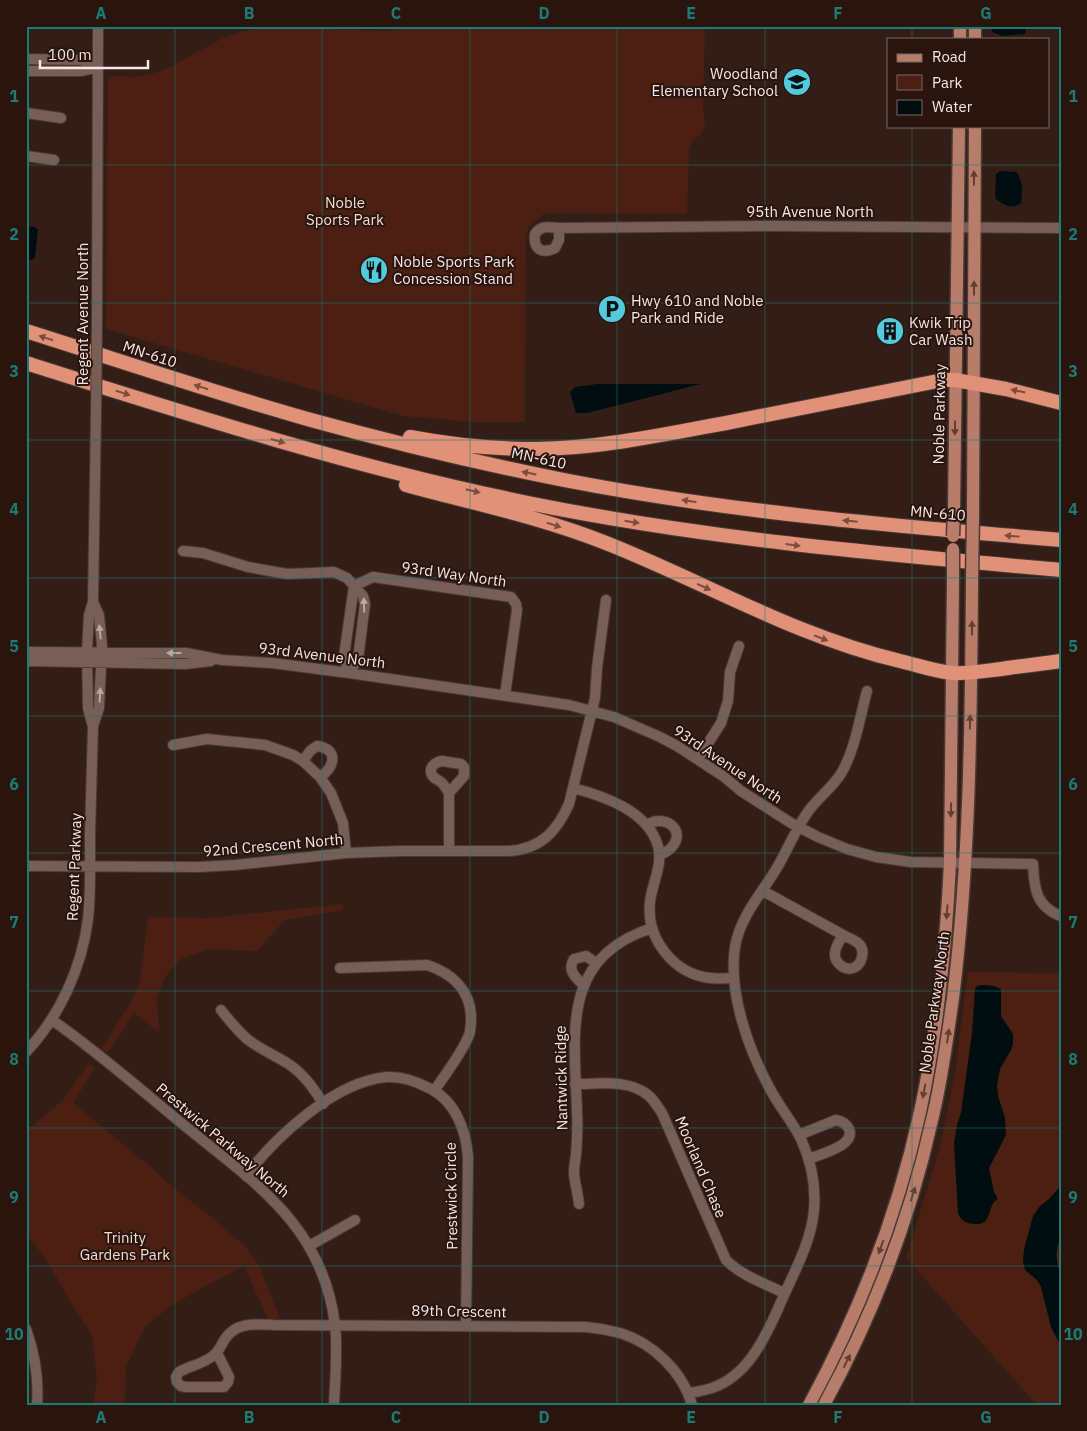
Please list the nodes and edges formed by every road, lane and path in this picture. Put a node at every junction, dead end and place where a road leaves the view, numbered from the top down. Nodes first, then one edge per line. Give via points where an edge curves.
1 (98, 26) edge
2 (26, 60) edge
3 (98, 67) junction
4 (26, 71) edge
5 (26, 113) edge
6 (61, 118) dead end
7 (959, 128) edge
8 (974, 128) edge
9 (26, 156) edge
10 (54, 160) dead end
11 (958, 226) junction
12 (974, 227) junction
13 (559, 228) dead end
14 (1061, 228) edge
15 (26, 331) edge
16 (26, 363) edge
17 (955, 380) junction
18 (974, 383) junction
19 (248, 402) junction
20 (1061, 403) edge
21 (306, 449) junction
22 (1061, 540) edge
23 (183, 551) dead end
24 (1061, 570) edge
25 (354, 586) junction
26 (606, 600) dead end
27 (93, 602) junction
28 (739, 646) dead end
29 (26, 652) edge
30 (87, 657) junction
31 (102, 658) junction
32 (26, 661) edge
33 (1061, 661) edge
34 (1036, 664) junction
35 (1061, 668) edge
36 (349, 673) junction
37 (952, 673) junction
38 (971, 673) junction
39 (867, 691) dead end
40 (505, 695) junction
41 (592, 711) junction
42 (93, 727) junction
43 (173, 745) dead end
44 (698, 759) junction
45 (303, 761) junction
46 (320, 777) junction
47 (573, 788) junction
48 (449, 793) dead end
49 (647, 824) junction
50 (798, 827) junction
51 (449, 851) junction
52 (346, 853) junction
53 (659, 856) junction
54 (950, 864) junction
55 (966, 864) junction
56 (26, 866) edge
57 (90, 866) junction
58 (763, 891) junction
59 (1061, 916) edge
60 (652, 928) junction
61 (843, 935) dead end
62 (596, 963) junction
63 (340, 968) dead end
64 (733, 978) junction
65 (583, 985) junction
66 (221, 1010) dead end
67 (52, 1020) junction
68 (26, 1052) edge
69 (576, 1084) junction
70 (434, 1091) junction
71 (323, 1104) junction
72 (799, 1135) junction
73 (809, 1159) junction
74 (246, 1176) junction
75 (579, 1204) dead end
76 (355, 1220) dead end
77 (309, 1246) junction
78 (784, 1293) junction
79 (335, 1325) junction
80 (466, 1326) junction
81 (26, 1329) edge
82 (216, 1353) junction
83 (689, 1394) junction
84 (37, 1405) edge
85 (334, 1405) edge
86 (692, 1405) edge
87 (809, 1405) edge
88 (824, 1405) edge

1 - 3 street, Regent Avenue North
2 - 3 street via 81,60
3 - 4 street via 82,71
3 - 27 street, Regent Avenue North, bridge
5 - 6 street
7 - 11 main road, Noble Parkway
12 -> 8 main road
9 - 10 street
11 - 12 street, 95th Avenue North
11 - 13 street, 95th Avenue North
11 - 17 main road, Noble Parkway
12 - 14 street, 95th Avenue North
18 -> 12 main road
19 -> 15 highway, MN-610
16 -> 21 highway
17 - 18 highway
17 - 19 highway via 648,437 536,449 450,444
17 -> 37 main road, Noble Parkway, bridge
20 -> 18 highway
38 -> 18 main road, Noble Parkway North, bridge
22 -> 19 highway, MN-610 via 811,517 611,489 430,451
21 -> 24 highway via 480,493 669,528 823,548
21 -> 37 highway via 395,482 578,533 832,642
23 - 25 street via 287,574 334,572 347,578
25 - 36 street via 344,656
36 -> 25 street via 358,659 365,604
25 - 40 street, 93rd Way North via 374,577 511,597 517,610
26 - 41 street
27 - 30 street, Regent Avenue North
31 -> 27 street, Regent Avenue North via 99,615
28 - 44 street via 730,672 728,700 721,723
29 - 30 street, 93rd Avenue North
30 - 31 street, 93rd Avenue North
30 - 32 street, 93rd Avenue North
30 - 42 street, Regent Parkway via 88,708
31 - 36 street, 93rd Avenue North via 186,653 222,660
42 -> 31 street, Regent Parkway via 99,708
33 - 34 highway
34 - 35 highway
34 - 38 highway
36 - 40 street, 93rd Avenue North
37 - 38 highway
37 -> 54 main road, Noble Parkway North
55 -> 38 main road, Noble Parkway North
39 - 50 street via 841,774
40 - 41 street, 93rd Avenue North
41 - 44 street, 93rd Avenue North via 647,730
41 - 47 street
42 - 57 street, Regent Parkway
43 - 45 street via 207,739 249,743 282,750
44 - 50 street, 93rd Avenue North
45 - 46 street
45 - 46 street via 317,746 328,750 333,762 328,772
46 - 52 street via 338,808
47 - 49 street via 605,799
47 - 51 street, 92nd Crescent North via 557,828 535,844 510,851
48 - 51 street
49 - 53 street
49 - 53 street via 665,821 675,830 673,846
50 - 54 street, 93rd Avenue North via 847,849 876,857
50 - 58 street
51 - 52 street, 92nd Crescent North
52 - 57 street, 92nd Crescent North via 218,866
53 - 60 street via 649,904
54 - 55 street, 93rd Avenue North
54 -> 87 main road, Noble Parkway North via 938,1007 913,1143 892,1216 865,1289
55 - 59 street, 93rd Avenue North via 1033,864 1039,898 1045,908
88 -> 55 main road, Noble Parkway North via 855,1345 884,1277 925,1151 949,1025
56 - 57 street, 92nd Crescent North
57 - 67 street, Regent Parkway via 89,907 80,958
58 - 61 street
58 - 64 street via 740,929 735,945
60 - 62 street, Nantwick Ridge via 627,937
60 - 64 street via 664,952 685,970 711,978
62 - 65 street, Nantwick Ridge
62 - 65 street via 586,956 572,962 572,973
63 - 70 street via 427,965 440,969 460,985 471,1008 469,1034
64 - 72 street via 738,1006 756,1061 768,1087
65 - 69 street, Nantwick Ridge via 576,1012
66 - 71 street via 246,1038 299,1072
67 - 68 street, Regent Parkway
67 - 74 street, Prestwick Parkway North
69 - 75 street, Nantwick Ridge via 578,1114 574,1174
69 - 78 street, Moorland Chase via 627,1086 638,1089 656,1103 726,1260 744,1274
70 - 71 street, Prestwick Circle via 420,1083 389,1077 359,1084
70 - 80 street, Prestwick Circle via 455,1112 467,1141
71 - 74 street, Prestwick Circle via 292,1126
72 - 73 street
72 - 73 street via 836,1120 848,1128 849,1138 842,1146
73 - 78 street via 815,1193 811,1230
74 - 77 street, Prestwick Parkway North via 284,1210
76 - 77 street
77 - 79 street, Prestwick Parkway North via 326,1287
78 - 83 street via 765,1337 744,1366 714,1387
79 - 80 street, 89th Crescent
79 - 82 street, 89th Crescent via 243,1325 229,1333
79 - 85 street, Prestwick Parkway North
80 - 83 street, 89th Crescent via 586,1327 622,1334 639,1341 668,1363
81 - 84 street via 38,1380
82 - 82 street, 89th Crescent via 229,1377 224,1387 186,1388 177,1382 179,1372 208,1360
83 - 86 street, 89th Crescent

